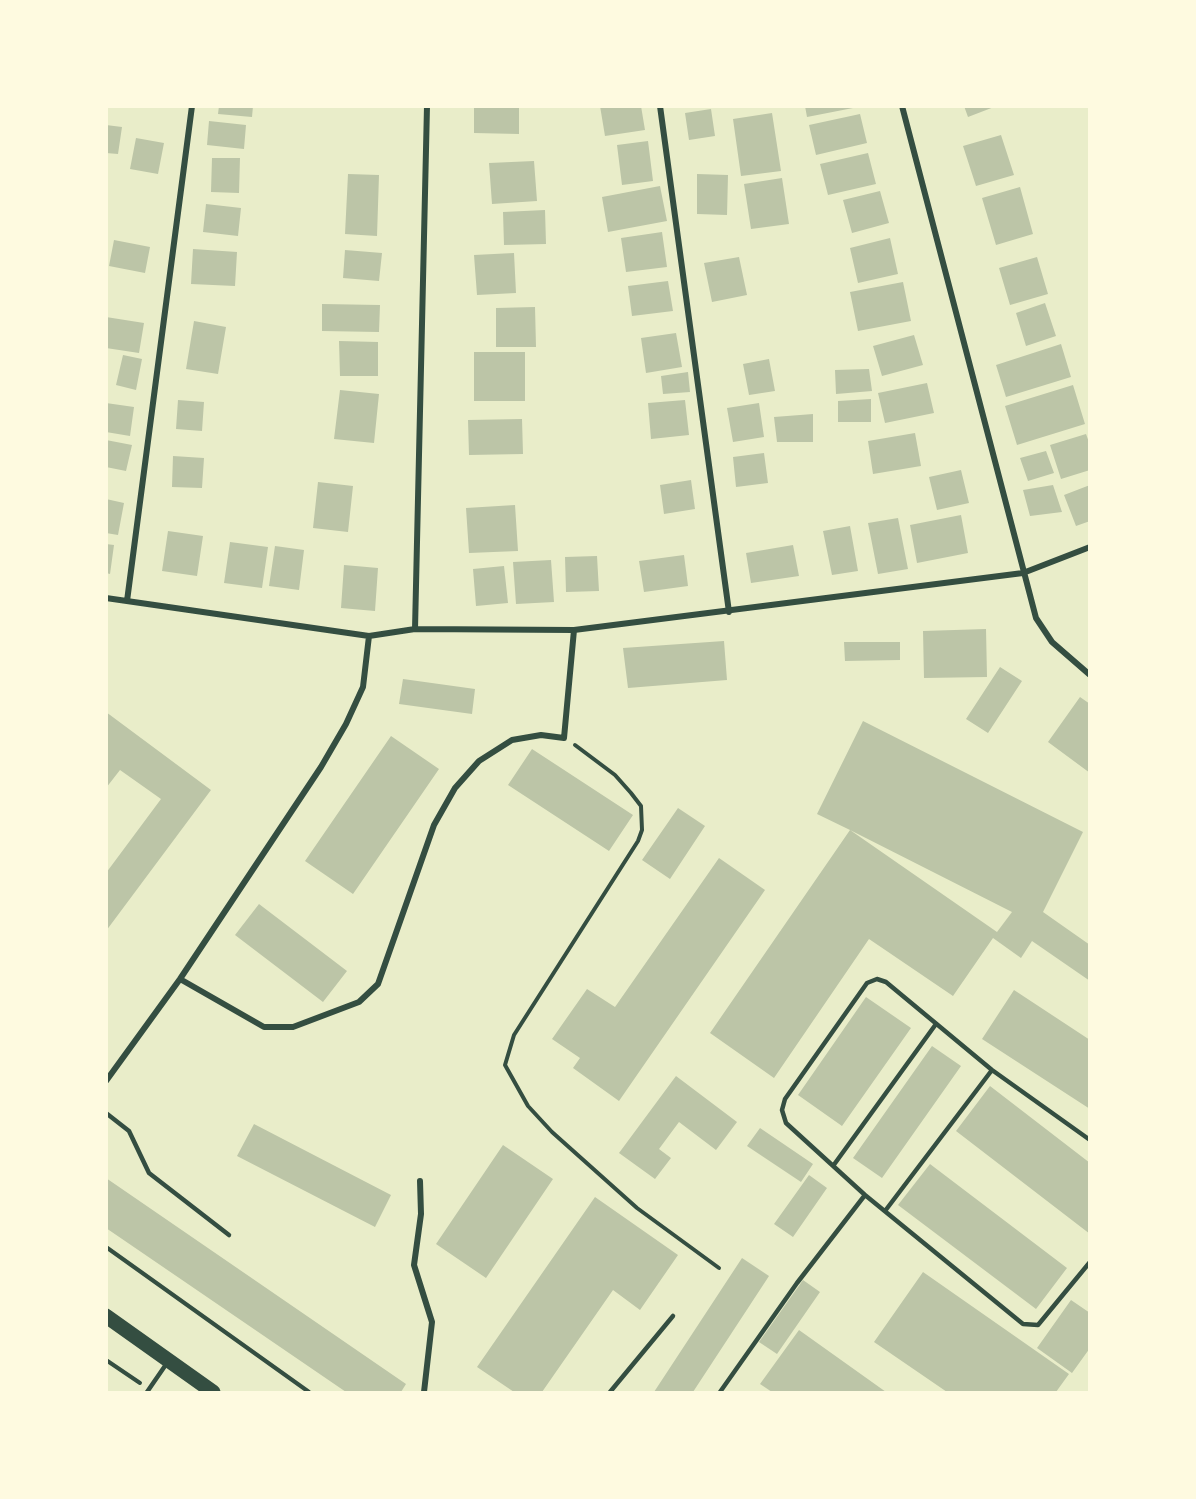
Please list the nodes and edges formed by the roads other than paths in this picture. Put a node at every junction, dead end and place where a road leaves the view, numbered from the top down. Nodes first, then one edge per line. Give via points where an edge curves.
1 (192, 106) edge
2 (427, 106) edge
3 (660, 106) edge
4 (902, 106) edge
5 (1089, 547) edge
6 (1023, 573) junction
7 (106, 598) edge
8 (127, 601) junction
9 (729, 612) junction
10 (415, 629) junction
11 (574, 630) junction
12 (369, 636) junction
13 (1089, 675) edge
14 (180, 979) junction
15 (936, 1024) junction
16 (992, 1070) junction
17 (106, 1081) edge
18 (106, 1113) edge
19 (1089, 1140) edge
20 (833, 1166) junction
21 (420, 1181) dead end
22 (865, 1195) junction
23 (885, 1211) junction
24 (229, 1235) dead end
25 (1089, 1262) edge
26 (106, 1316) edge
27 (673, 1316) dead end
28 (169, 1361) junction
29 (148, 1391) edge
30 (213, 1392) edge
31 (424, 1392) edge
32 (610, 1392) edge
33 (720, 1392) edge

1 - 8 street
2 - 10 street
3 - 9 street
4 - 6 street
5 - 6 street
6 - 9 street
6 - 13 street via 1036,618 1052,642
7 - 8 street
8 - 12 street
9 - 11 street
10 - 11 street
10 - 12 street
11 - 14 street via 564,738 541,735 512,740 479,761 455,788 434,825 378,984 359,1002 293,1027 264,1027
12 - 14 street via 363,687 346,724
14 - 17 street
15 - 16 lane
15 - 20 lane
15 - 20 lane via 886,982 877,979 867,983 785,1099 782,1110 786,1123
16 - 19 lane
16 - 23 lane
18 - 24 lane via 129,1131 149,1173
20 - 22 lane
21 - 31 street via 421,1214 414,1265 432,1322
22 - 23 lane
22 - 33 lane
23 - 25 lane via 1023,1324 1031,1326 1038,1325
26 - 28 main road
27 - 32 lane
28 - 29 lane
28 - 30 main road

